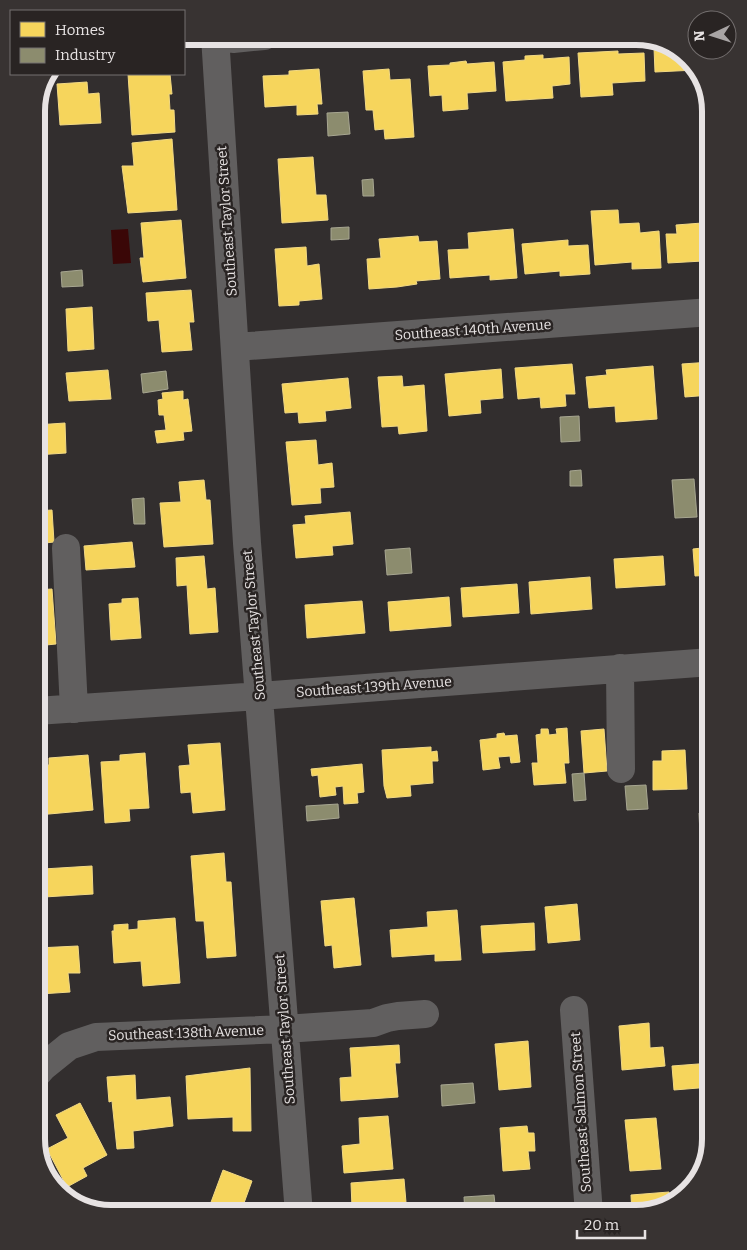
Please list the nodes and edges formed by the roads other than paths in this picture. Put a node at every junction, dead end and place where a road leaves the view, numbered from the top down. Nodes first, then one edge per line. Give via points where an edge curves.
1 (216, 45) edge
2 (702, 313) edge
3 (235, 347) junction
4 (66, 548) dead end
5 (702, 663) edge
6 (620, 668) junction
7 (260, 696) junction
8 (74, 708) junction
9 (45, 710) edge
10 (621, 769) dead end
11 (574, 1010) dead end
12 (425, 1014) dead end
13 (285, 1029) junction
14 (45, 1065) edge
15 (298, 1205) edge
16 (588, 1205) edge

1 - 3 street, Southeast Taylor Street
2 - 3 street, Southeast 140th Avenue
3 - 7 street, Southeast Taylor Street
4 - 8 street
5 - 6 street, Southeast 139th Avenue
6 - 7 street, Southeast 139th Avenue
6 - 10 street
7 - 8 street, Southeast 139th Avenue
7 - 13 street, Southeast Taylor Street
8 - 9 street, Southeast 139th Avenue
11 - 16 street, Southeast Salmon Street
12 - 13 street, Southeast 138th Avenue via 387,1018 373,1023
13 - 14 street, Southeast 138th Avenue via 96,1037 68,1046
13 - 15 street, Southeast Taylor Street

